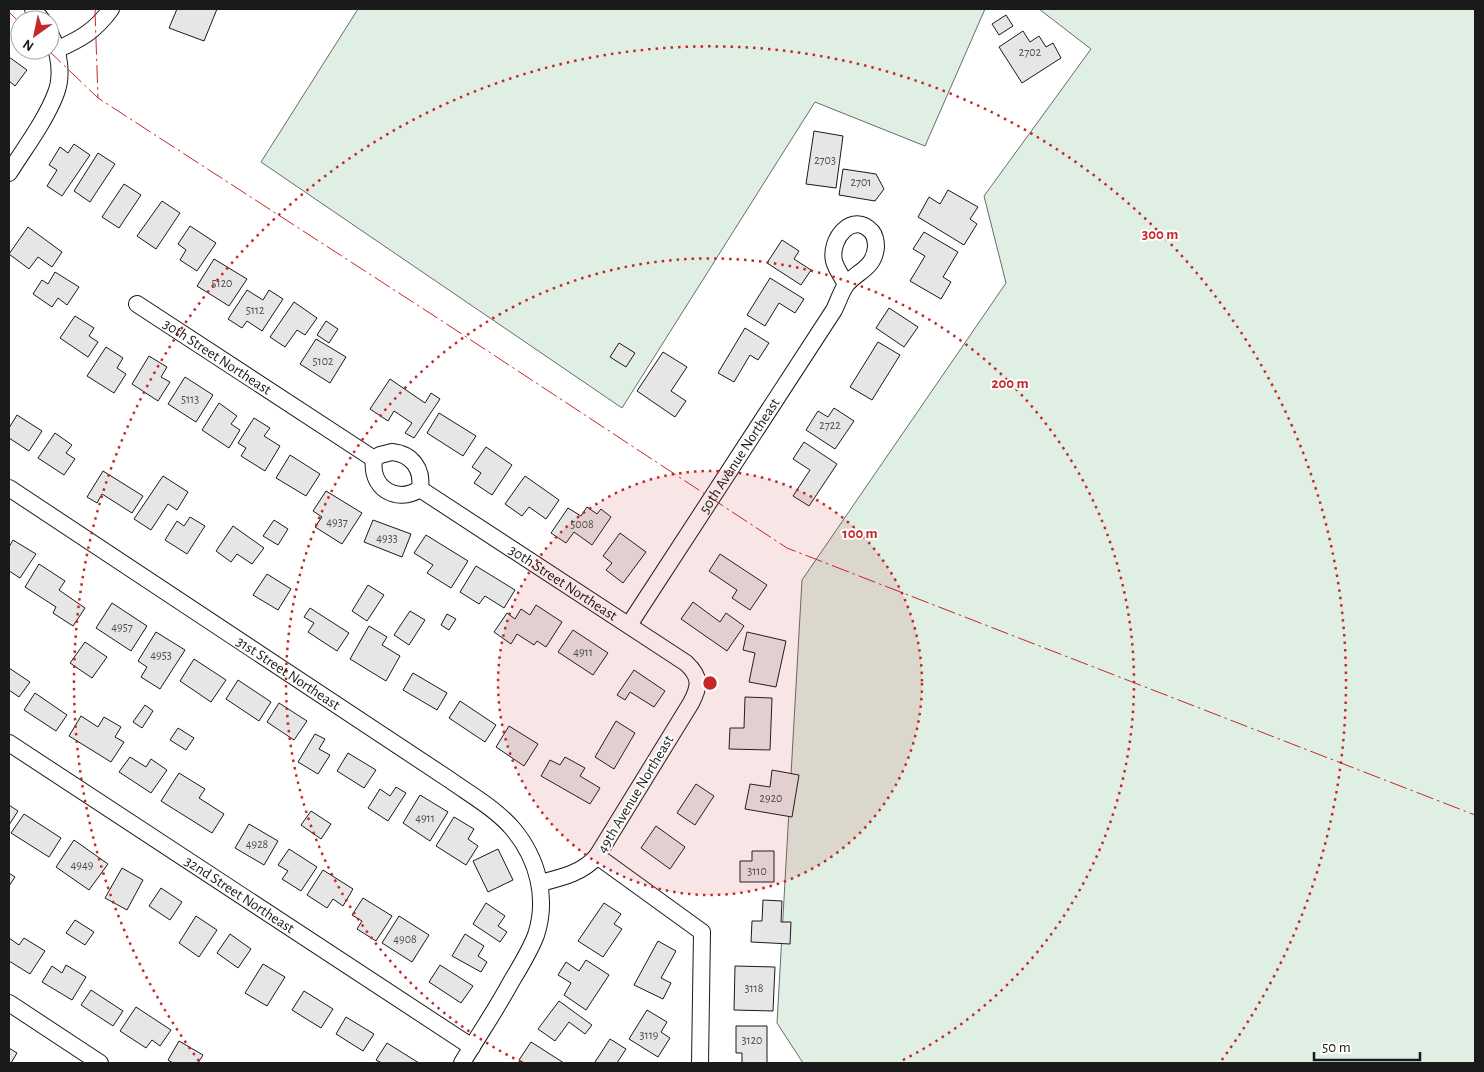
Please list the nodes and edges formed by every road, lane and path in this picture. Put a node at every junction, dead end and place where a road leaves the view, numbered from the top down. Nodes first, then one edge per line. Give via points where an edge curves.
1 (111, 9) edge
2 (60, 48) edge
3 (57, 60) edge
4 (9, 173) edge
5 (846, 285) dead end
6 (137, 304) dead end
7 (374, 459) junction
8 (9, 488) edge
9 (420, 488) junction
10 (630, 625) junction
11 (698, 683) joint
12 (9, 743) edge
13 (597, 856) junction
14 (540, 883) junction
15 (9, 1003) edge
16 (472, 1047) junction
17 (100, 1063) edge
18 (462, 1063) edge
19 (700, 1063) edge

1 - 2 street via 91,32
3 - 4 street via 59,79 56,93
5 - 10 street, 50th Avenue Northeast via 834,310
6 - 7 street, 30th Street Northeast
7 - 9 street via 374,473 386,490 407,495
7 - 9 street via 392,452 404,454 415,462 421,475
8 - 14 street, 31st Street Northeast via 496,813 522,841
9 - 10 street, 30th Street Northeast
10 - 11 street, 30th Street Northeast via 686,663
11 - 13 street, 49th Avenue Northeast via 691,703
12 - 16 street, 32nd Street Northeast
13 - 14 street, 49th Avenue Northeast via 579,870
13 - 19 street via 702,932
14 - 16 street via 541,906 535,936
15 - 17 street
16 - 18 street

